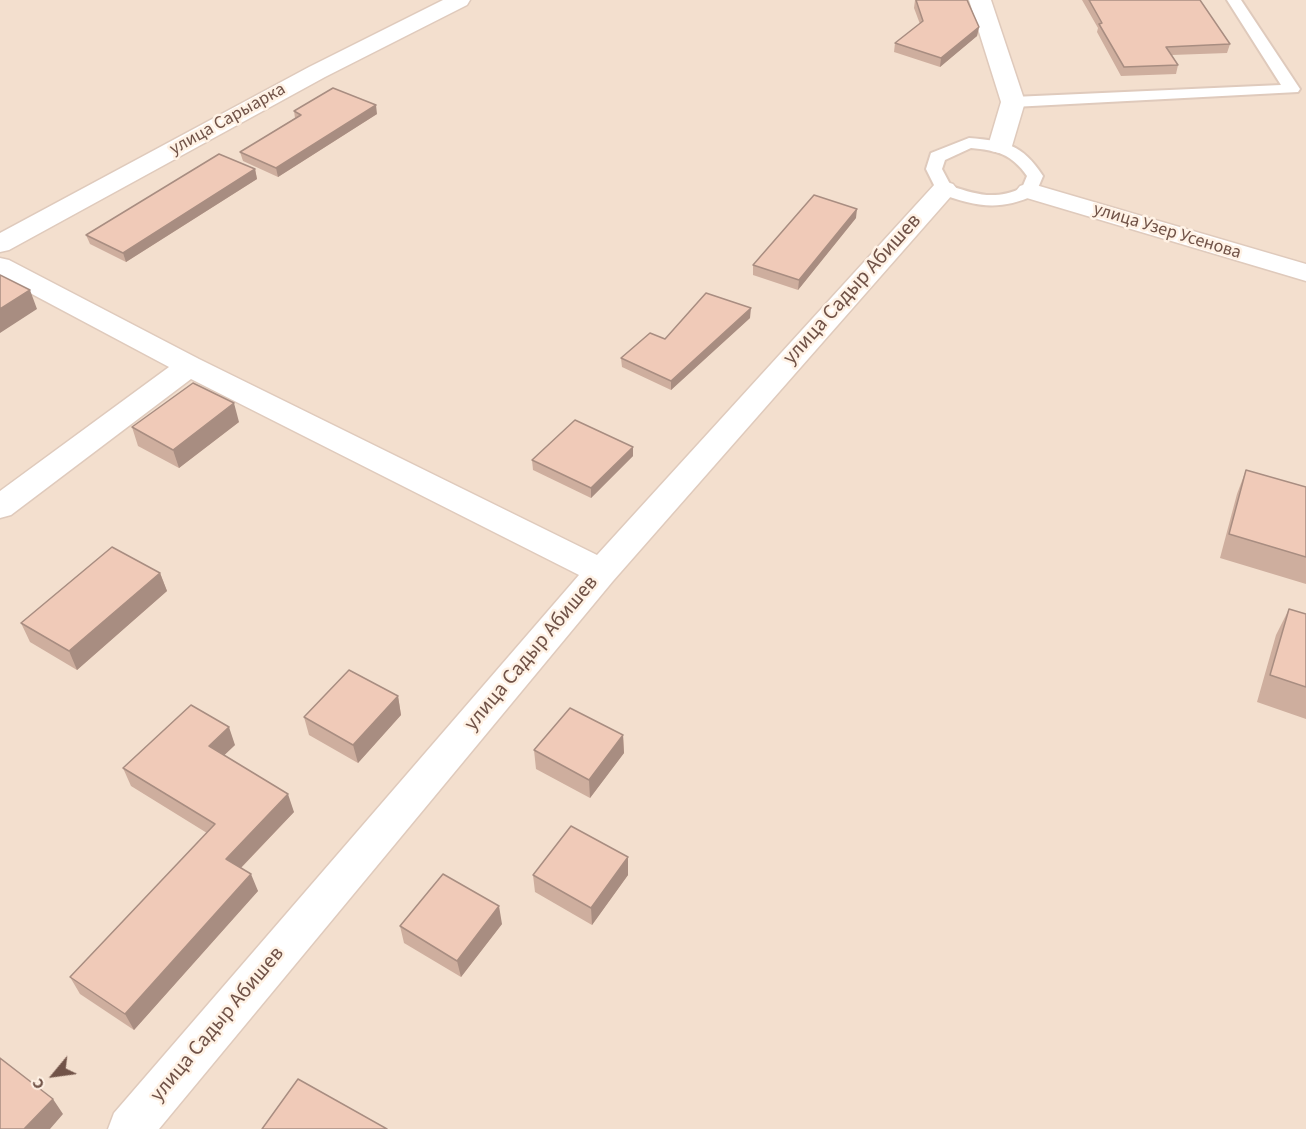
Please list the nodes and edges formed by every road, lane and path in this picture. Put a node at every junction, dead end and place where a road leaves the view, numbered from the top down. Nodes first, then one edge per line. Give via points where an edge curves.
1 (459, 0) edge
2 (980, 0) edge
3 (1234, 0) edge
4 (1013, 102) junction
5 (1000, 146) junction
6 (944, 189) junction
7 (1029, 191) junction
8 (0, 244) edge
9 (0, 266) edge
10 (1306, 273) edge
11 (189, 366) junction
12 (0, 507) edge
13 (601, 572) junction
14 (130, 1129) edge

1 - 8 street, улица Сарыарка via 317,72
2 - 4 street
3 - 4 lane via 1292,89
4 - 5 street
5 - 6 lane via 969,143 937,157 934,169
5 - 7 lane via 1024,158 1035,176
6 - 7 lane via 993,203 1013,200
6 - 13 street, улица Садыр Абишев
7 - 10 street, улица Узер Усенова
9 - 11 street
11 - 12 street
11 - 13 street
13 - 14 street, улица Садыр Абишев

